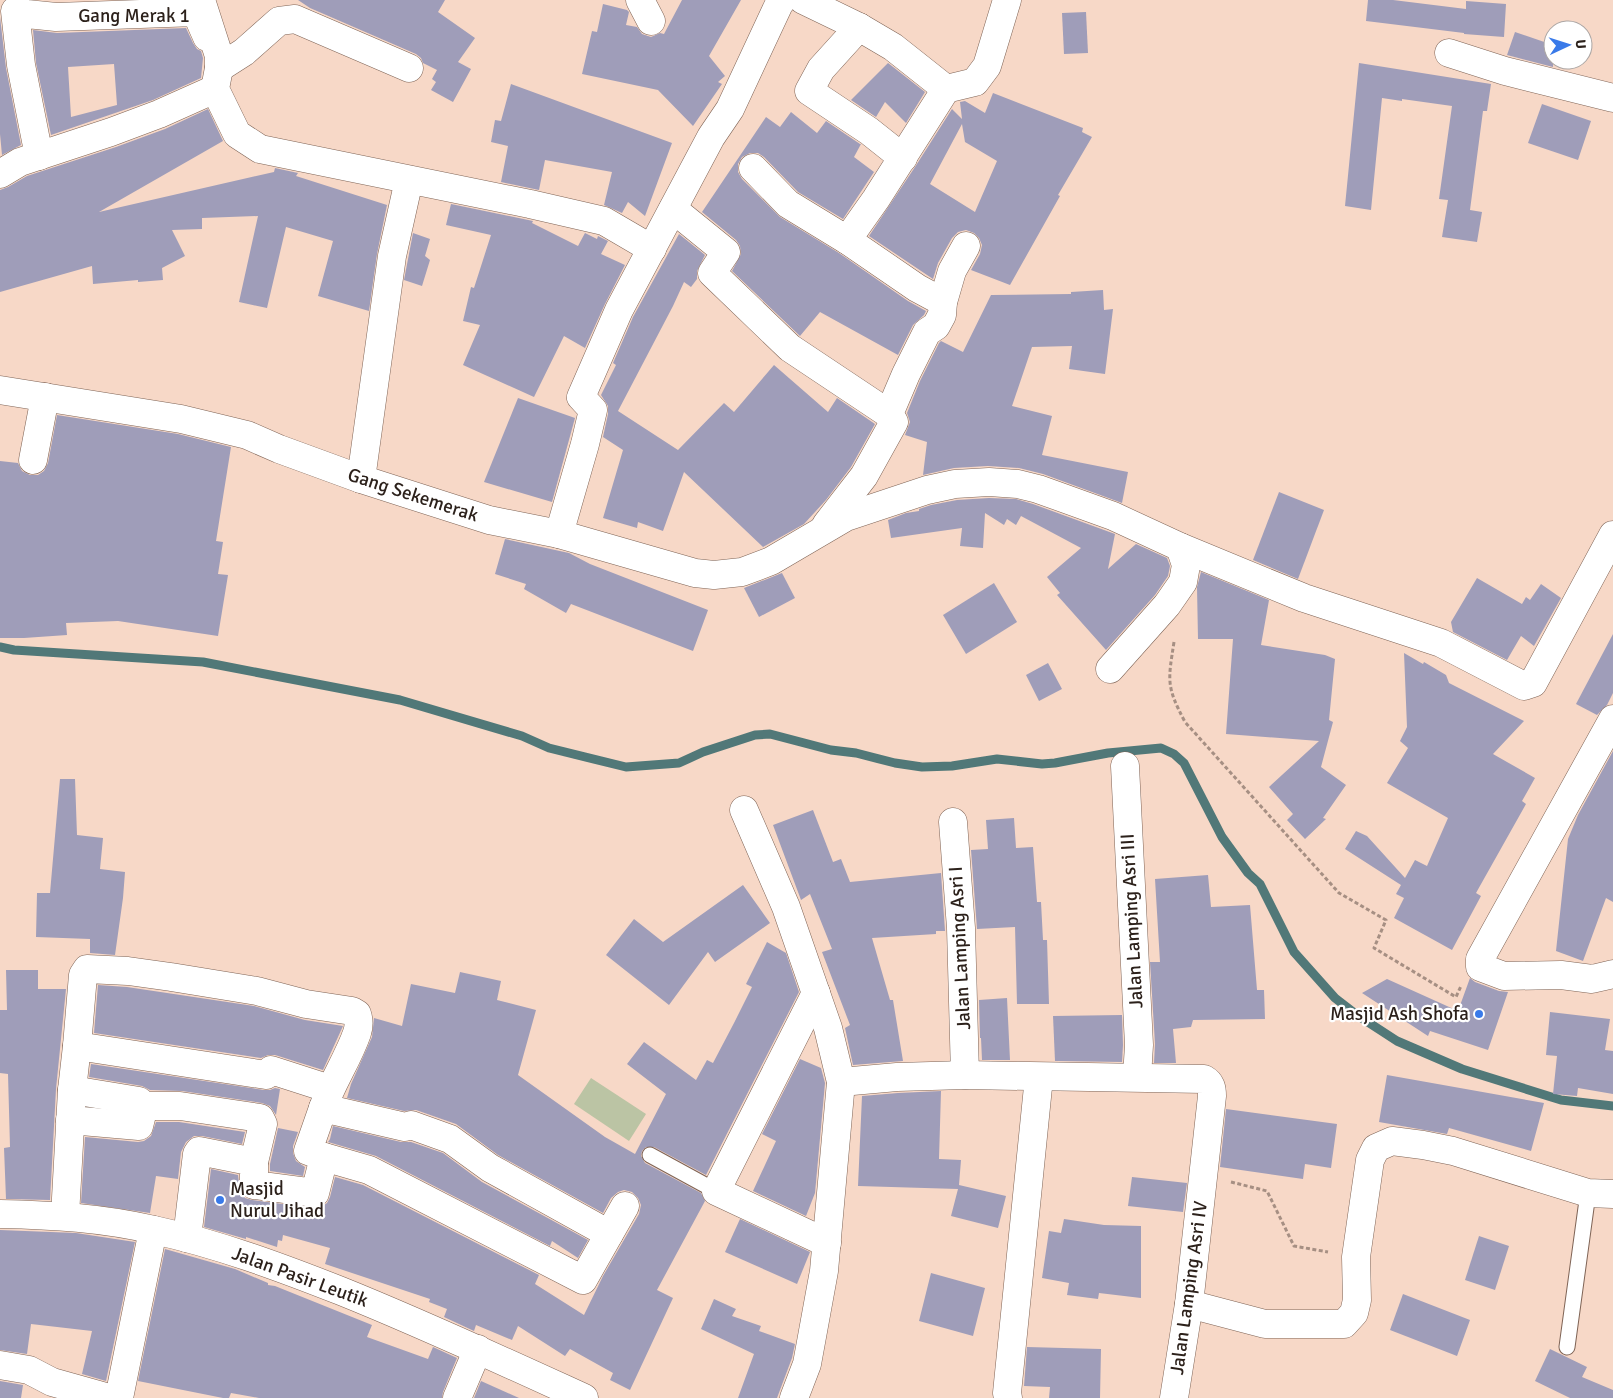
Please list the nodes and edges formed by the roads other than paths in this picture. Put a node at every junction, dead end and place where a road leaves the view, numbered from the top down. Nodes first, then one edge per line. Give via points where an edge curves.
1 (201, 0) edge
2 (782, 0) edge
3 (803, 0) edge
4 (1007, 0) edge
5 (859, 27) junction
6 (1448, 53) dead end
7 (11, 67) edge
8 (409, 68) dead end
9 (218, 73) junction
10 (946, 89) junction
11 (1613, 98) edge
12 (39, 156) junction
13 (903, 158) junction
14 (753, 168) dead end
15 (0, 174) edge
16 (409, 180) junction
17 (673, 209) junction
18 (847, 240) junction
19 (966, 246) dead end
20 (652, 250) junction
21 (943, 302) junction
22 (0, 390) edge
23 (45, 397) junction
24 (889, 414) junction
25 (34, 460) dead end
26 (361, 479) junction
27 (820, 532) junction
28 (559, 534) junction
29 (1613, 535) edge
30 (1180, 547) junction
31 (1110, 669) dead end
32 (1613, 720) edge
33 (1124, 766) dead end
34 (744, 810) dead end
35 (953, 822) dead end
36 (1613, 974) edge
37 (816, 993) junction
38 (77, 1046) junction
39 (965, 1075) junction
40 (1039, 1077) junction
41 (1137, 1077) junction
42 (842, 1082) junction
43 (72, 1090) junction
44 (327, 1099) junction
45 (144, 1106) junction
46 (70, 1120) junction
47 (650, 1155) dead end
48 (324, 1156) junction
49 (254, 1162) junction
50 (716, 1191) junction
51 (1600, 1193) edge
52 (625, 1206) dead end
53 (0, 1214) edge
54 (65, 1216) junction
55 (154, 1230) junction
56 (609, 1234) junction
57 (187, 1238) junction
58 (827, 1244) junction
59 (1189, 1304) junction
60 (1568, 1347) dead end
61 (478, 1350) junction
62 (0, 1365) edge
63 (49, 1390) edge
64 (109, 1398) edge
65 (119, 1398) edge
66 (457, 1398) edge
67 (584, 1398) edge
68 (794, 1398) edge
69 (1008, 1398) edge
70 (1174, 1398) edge

1 - 9 street via 219,56
2 - 17 street via 730,109 711,137
3 - 5 street
4 - 10 street via 987,66 975,82
5 - 10 street via 893,47
5 - 13 street via 821,69 809,91
6 - 11 street
7 - 9 street, Gang Merak 1 via 15,11 56,17 196,12
7 - 12 street, Gang Merak 1
8 - 9 street via 295,19 280,21
9 - 12 street via 159,114
9 - 16 street via 237,134 260,149
10 - 13 street
12 - 15 street via 20,162
13 - 18 street
14 - 18 street via 788,204
16 - 20 street via 604,221
16 - 26 street via 392,256
17 - 20 street
17 - 24 street via 726,252 712,273 751,312 790,348
18 - 21 street
19 - 21 street via 952,271
20 - 28 street via 619,310 581,397 593,410
21 - 24 street via 942,315 936,326 927,332
22 - 23 street, Gang Sekemerak
23 - 25 street
23 - 26 street, Gang Sekemerak via 173,417 247,435
24 - 27 street via 894,422 864,476
26 - 28 street, Gang Sekemerak via 489,520
27 - 28 street, Gang Sekemerak via 771,561 742,572 714,575 695,573
27 - 30 street, Gang Sekemerak via 846,517 927,490 989,482 1038,489 1113,516
29 - 30 street, Gang Sekemerak via 1533,683 1524,686 1440,643 1304,598
30 - 31 street via 1186,565 1183,582 1167,605
32 - 36 street via 1480,960 1480,967 1504,976 1561,975 1592,979
33 - 41 street, Jalan Lamping Asri III via 1139,1045
34 - 37 street via 786,907
35 - 39 street, Jalan Lamping Asri I via 961,928
37 - 42 street
37 - 50 street
38 - 43 street
38 - 44 street via 266,1075 271,1070
38 - 44 street via 87,969 257,991 306,1004 352,1011 359,1020 357,1032
39 - 40 street
39 - 42 street
40 - 41 street
40 - 69 street
41 - 59 street, Jalan Lamping Asri IV via 1204,1079 1210,1084 1212,1096
42 - 58 street
43 - 45 street via 139,1101
43 - 46 street
44 - 48 street via 308,1151
44 - 56 street via 405,1127 411,1125 450,1139 490,1168
45 - 46 street via 139,1126
45 - 49 street via 180,1106 260,1118 263,1124
46 - 54 street
47 - 50 lane
48 - 49 street via 315,1193 254,1185
48 - 56 street via 369,1170 583,1280
49 - 57 street via 199,1151
50 - 58 street
51 - 59 street via 1453,1152 1392,1141 1376,1148 1370,1160 1356,1257 1358,1300 1354,1313 1344,1324 1265,1324
51 - 60 lane
52 - 56 street
53 - 54 street, Jalan Pasir Leutik
54 - 55 street, Jalan Pasir Leutik
55 - 57 street, Jalan Pasir Leutik
55 - 65 street
57 - 61 street, Jalan Pasir Leutik via 231,1250 372,1303
58 - 68 street via 807,1364
59 - 70 street, Jalan Lamping Asri IV
61 - 66 street
61 - 67 street, Jalan Pasir Leutik
62 - 63 street via 29,1370
63 - 64 street

